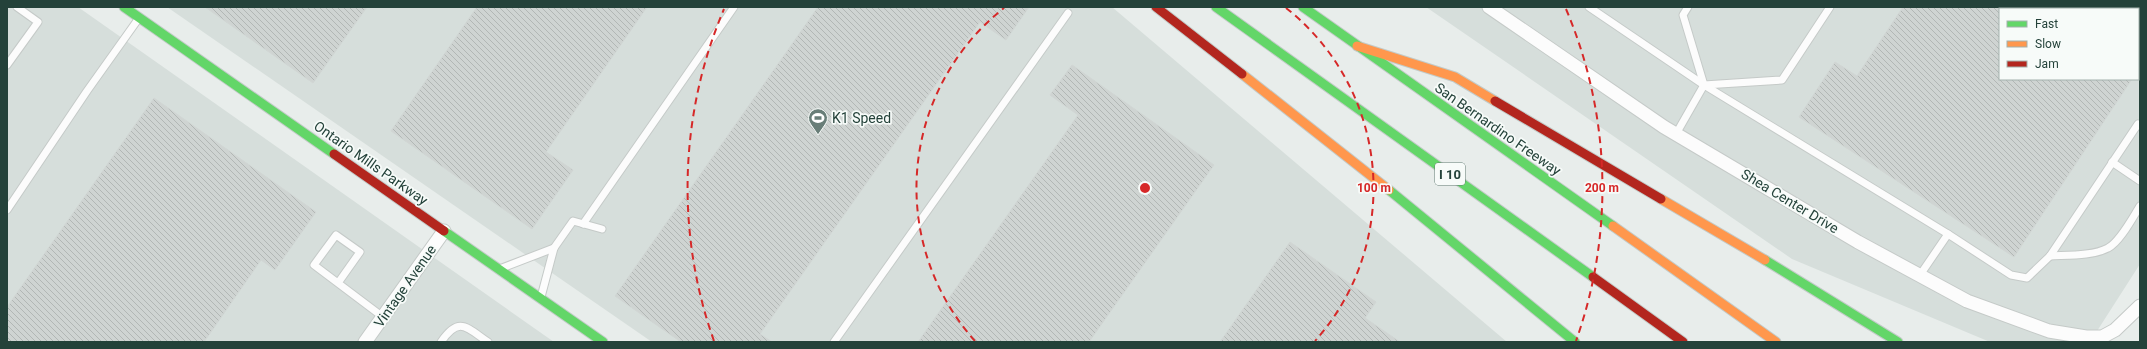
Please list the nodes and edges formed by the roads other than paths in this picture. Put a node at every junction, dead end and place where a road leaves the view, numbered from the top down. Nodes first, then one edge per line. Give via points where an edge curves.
1 (17, 7) edge
2 (124, 7) edge
3 (734, 7) edge
4 (1156, 7) edge
5 (1216, 7) edge
6 (1303, 7) edge
7 (1489, 7) edge
8 (1589, 7) edge
9 (1688, 7) edge
10 (1830, 7) edge
11 (1068, 13) dead end
12 (139, 18) junction
13 (1357, 46) junction
14 (7, 65) edge
15 (1704, 85) junction
16 (2139, 123) edge
17 (1676, 134) junction
18 (2112, 162) junction
19 (2140, 181) edge
20 (2140, 206) edge
21 (7, 210) edge
22 (583, 224) junction
23 (602, 230) dead end
24 (444, 231) junction
25 (1948, 234) junction
26 (554, 248) junction
27 (2050, 256) junction
28 (498, 269) junction
29 (1920, 275) junction
30 (338, 283) junction
31 (541, 299) junction
32 (2140, 306) edge
33 (383, 317) junction
34 (365, 342) edge
35 (441, 342) edge
36 (488, 342) edge
37 (603, 342) edge
38 (834, 342) edge
39 (1575, 342) edge
40 (1683, 342) edge
41 (1776, 342) edge
42 (1898, 342) edge

1 - 14 lane via 38,22
2 - 12 main road, Ontario Mills Parkway
3 - 22 lane
4 - 39 main road via 1357,164
5 - 40 main road, I 10
6 - 13 main road, San Bernardino Freeway
7 - 17 street, Shea Center Drive
8 - 15 lane
9 - 15 lane via 1683,15
10 - 15 lane via 1782,80
11 - 38 lane
12 - 21 lane
12 - 24 main road, Ontario Mills Parkway
13 - 41 main road, San Bernardino Freeway
13 - 42 main road via 1455,77 1825,296
15 - 17 lane
15 - 25 lane
16 - 18 lane
17 - 29 street, Shea Center Drive via 1858,242
18 - 19 lane
18 - 27 lane
20 - 27 lane via 2108,248 2079,255
22 - 23 lane
22 - 26 lane via 573,221
24 - 28 main road, Ontario Mills Parkway
24 - 33 street, Vintage Avenue
25 - 27 lane via 2010,275 2027,278
25 - 29 lane
26 - 28 lane
26 - 31 lane
28 - 31 main road, Ontario Mills Parkway
29 - 32 street, Shea Center Drive via 1967,301 2049,331 2086,337 2102,337 2115,330
30 - 30 lane via 314,265 336,235 360,252
30 - 33 lane
31 - 37 main road, Ontario Mills Parkway
33 - 34 street, Vintage Avenue
35 - 36 lane via 450,329 465,326

